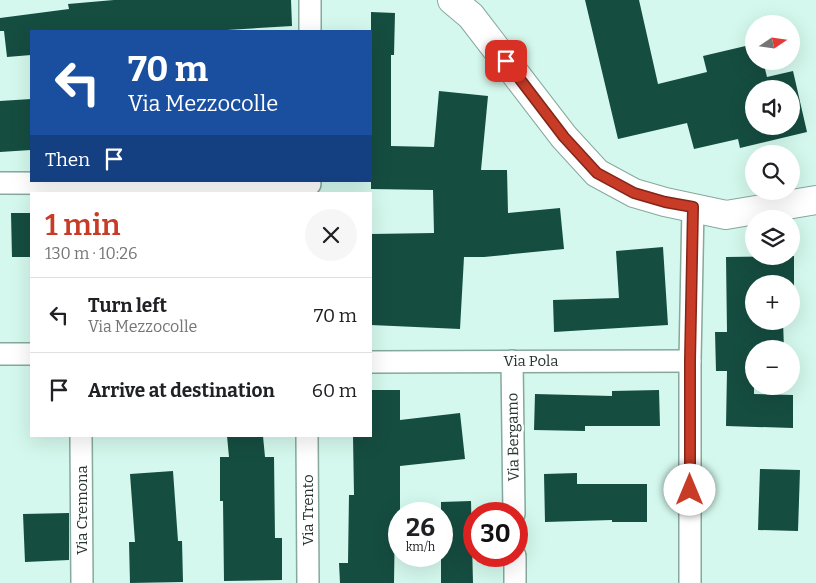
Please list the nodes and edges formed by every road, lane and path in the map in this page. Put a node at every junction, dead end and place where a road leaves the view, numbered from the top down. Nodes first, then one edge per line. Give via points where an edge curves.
1 (310, 0) edge
2 (452, 0) edge
3 (310, 30) edge
4 (0, 182) edge
5 (310, 186) edge
6 (816, 200) edge
7 (693, 207) junction
8 (0, 354) edge
9 (30, 354) edge
10 (512, 361) junction
11 (690, 361) junction
12 (372, 362) edge
13 (82, 437) edge
14 (307, 437) edge
15 (514, 502) edge
16 (514, 567) edge
17 (82, 583) edge
18 (308, 583) edge
19 (515, 583) edge
20 (690, 583) edge

1 - 3 street
2 - 7 street via 471,16 564,137 597,173 634,193
4 - 5 street
6 - 7 street via 726,215
7 - 11 street
8 - 9 street
10 - 11 street, Via Pola
10 - 12 street, Via Pola
10 - 15 street, Via Bergamo
11 - 20 street
13 - 17 street, Via Cremona
14 - 18 street, Via Trento
16 - 19 street

